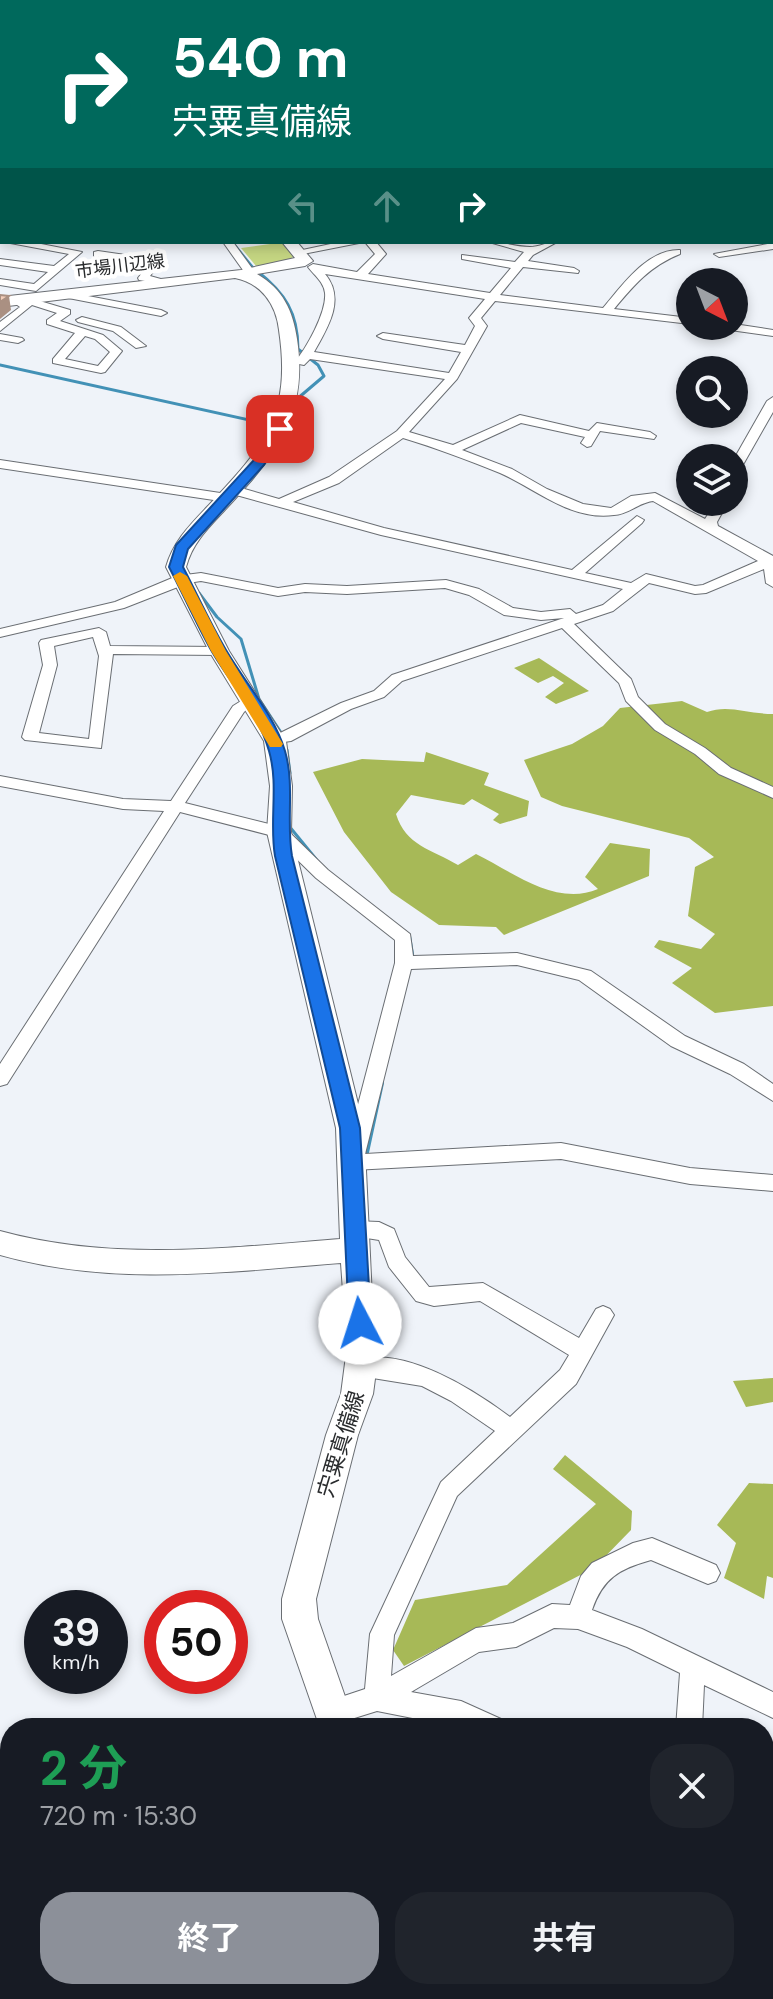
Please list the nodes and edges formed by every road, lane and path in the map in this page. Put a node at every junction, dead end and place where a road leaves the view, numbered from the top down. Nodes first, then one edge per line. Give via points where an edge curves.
1 (23, 244) edge
2 (229, 244) edge
3 (351, 244) edge
4 (372, 244) edge
5 (503, 244) edge
6 (548, 244) edge
7 (764, 244) edge
8 (676, 247) edge
9 (534, 251) junction
10 (719, 254) dead end
11 (302, 256) edge
12 (98, 257) dead end
13 (466, 257) dead end
14 (0, 262) edge
15 (519, 264) junction
16 (57, 270) junction
17 (574, 271) dead end
18 (247, 272) junction
19 (360, 276) junction
20 (163, 281) junction
21 (0, 282) edge
22 (62, 294) junction
23 (21, 298) edge
24 (493, 298) junction
25 (607, 311) junction
26 (66, 312) junction
27 (161, 313) dead end
28 (676, 319) edge
29 (0, 328) edge
30 (748, 330) edge
31 (82, 332) junction
32 (773, 333) edge
33 (0, 337) edge
34 (18, 340) dead end
35 (386, 342) dead end
36 (140, 346) dead end
37 (464, 354) junction
38 (303, 359) junction
39 (453, 377) junction
40 (773, 401) edge
41 (401, 434) junction
42 (650, 436) dead end
43 (748, 445) edge
44 (447, 449) junction
45 (0, 464) edge
46 (235, 493) junction
47 (280, 503) junction
48 (714, 516) edge
49 (637, 520) dead end
50 (712, 528) junction
51 (771, 561) edge
52 (574, 575) junction
53 (186, 579) junction
54 (773, 583) edge
55 (635, 588) junction
56 (600, 611) junction
57 (565, 623) junction
58 (0, 633) edge
59 (105, 650) junction
60 (219, 651) junction
61 (249, 700) junction
62 (280, 740) junction
63 (0, 781) edge
64 (773, 793) edge
65 (175, 806) junction
66 (279, 832) junction
67 (409, 963) junction
68 (9, 1047) edge
69 (0, 1079) edge
70 (773, 1094) edge
71 (360, 1162) junction
72 (773, 1183) edge
73 (358, 1234) junction
74 (0, 1243) edge
75 (603, 1315) dead end
76 (582, 1351) junction
77 (362, 1368) junction
78 (511, 1430) junction
79 (708, 1573) dead end
80 (578, 1617) junction
81 (693, 1668) junction
82 (377, 1698) junction
83 (773, 1705) edge
84 (334, 1718) edge
85 (339, 1718) edge
86 (470, 1718) edge
87 (690, 1718) edge

1 - 16 street via 77,252
2 - 18 street
3 - 11 street
4 - 19 street via 381,254
5 - 9 street
6 - 9 street
7 - 10 street
8 - 25 street via 636,276
9 - 15 street
11 - 18 main road
11 - 19 street
11 - 38 street via 329,286 331,299
12 - 20 street via 93,264 148,272 143,278
13 - 15 street
14 - 16 street
15 - 17 street
15 - 24 street
16 - 23 street
18 - 20 main road, 市場川辺線
18 - 38 main road via 281,306
19 - 24 street
20 - 22 main road, 市場川辺線
21 - 23 street
22 - 23 main road, 市場川辺線
22 - 27 street
23 - 26 street
23 - 29 street via 27,306
24 - 25 street
24 - 37 street via 475,318 481,326
25 - 28 street
26 - 31 street via 51,322
26 - 36 street via 117,329
30 - 32 street
31 - 31 street via 116,351 101,370 57,361
33 - 34 street
35 - 37 street
37 - 39 street
38 - 39 street
38 - 46 main road via 280,429
39 - 41 street
40 - 43 street
41 - 44 street
41 - 47 street via 334,480
42 - 44 street via 597,427 589,439 520,419
44 - 50 street via 580,508 612,512 636,499 655,497
45 - 46 street
46 - 47 street
46 - 53 main road via 181,548 176,567
47 - 52 street
48 - 50 street
49 - 52 street
50 - 51 street
51 - 54 street
51 - 55 street via 706,589 651,578
52 - 55 street
53 - 56 street via 278,592 446,584 474,592 509,612 541,616
53 - 58 street via 119,605
53 - 60 main road, 宍粟真備線
55 - 56 street
56 - 57 street
57 - 62 street via 397,678 379,694
57 - 64 street via 626,682 631,698 660,727 725,771
59 - 59 street via 96,745 30,737 50,665 46,643 99,632
59 - 60 street
60 - 61 main road, 宍粟真備線
61 - 62 main road, 宍粟真備線
61 - 65 street
62 - 66 main road, 宍粟真備線
63 - 65 street via 123,804
65 - 66 street
65 - 68 street
66 - 67 street via 322,874 404,938
66 - 71 main road, 宍粟真備線
67 - 70 street via 517,959 585,975 678,1041 737,1069
67 - 71 street
68 - 69 street
71 - 72 street via 561,1151 690,1176
71 - 73 main road, 宍粟真備線
73 - 74 main road via 138,1263 54,1257
73 - 76 street via 379,1230 387,1235 396,1261 423,1295 483,1292
73 - 77 main road, 宍粟真備線
75 - 76 street
76 - 78 street via 561,1384
77 - 78 street via 421,1374 467,1397
77 - 84 main road, 宍粟真備線 via 299,1599 300,1619
78 - 82 street via 449,1489 382,1634
79 - 80 street via 652,1549 633,1554 600,1571 589,1584
80 - 81 street via 633,1637
80 - 82 street via 552,1616 516,1635 476,1640
81 - 83 street
81 - 87 street
82 - 85 street
82 - 86 street

